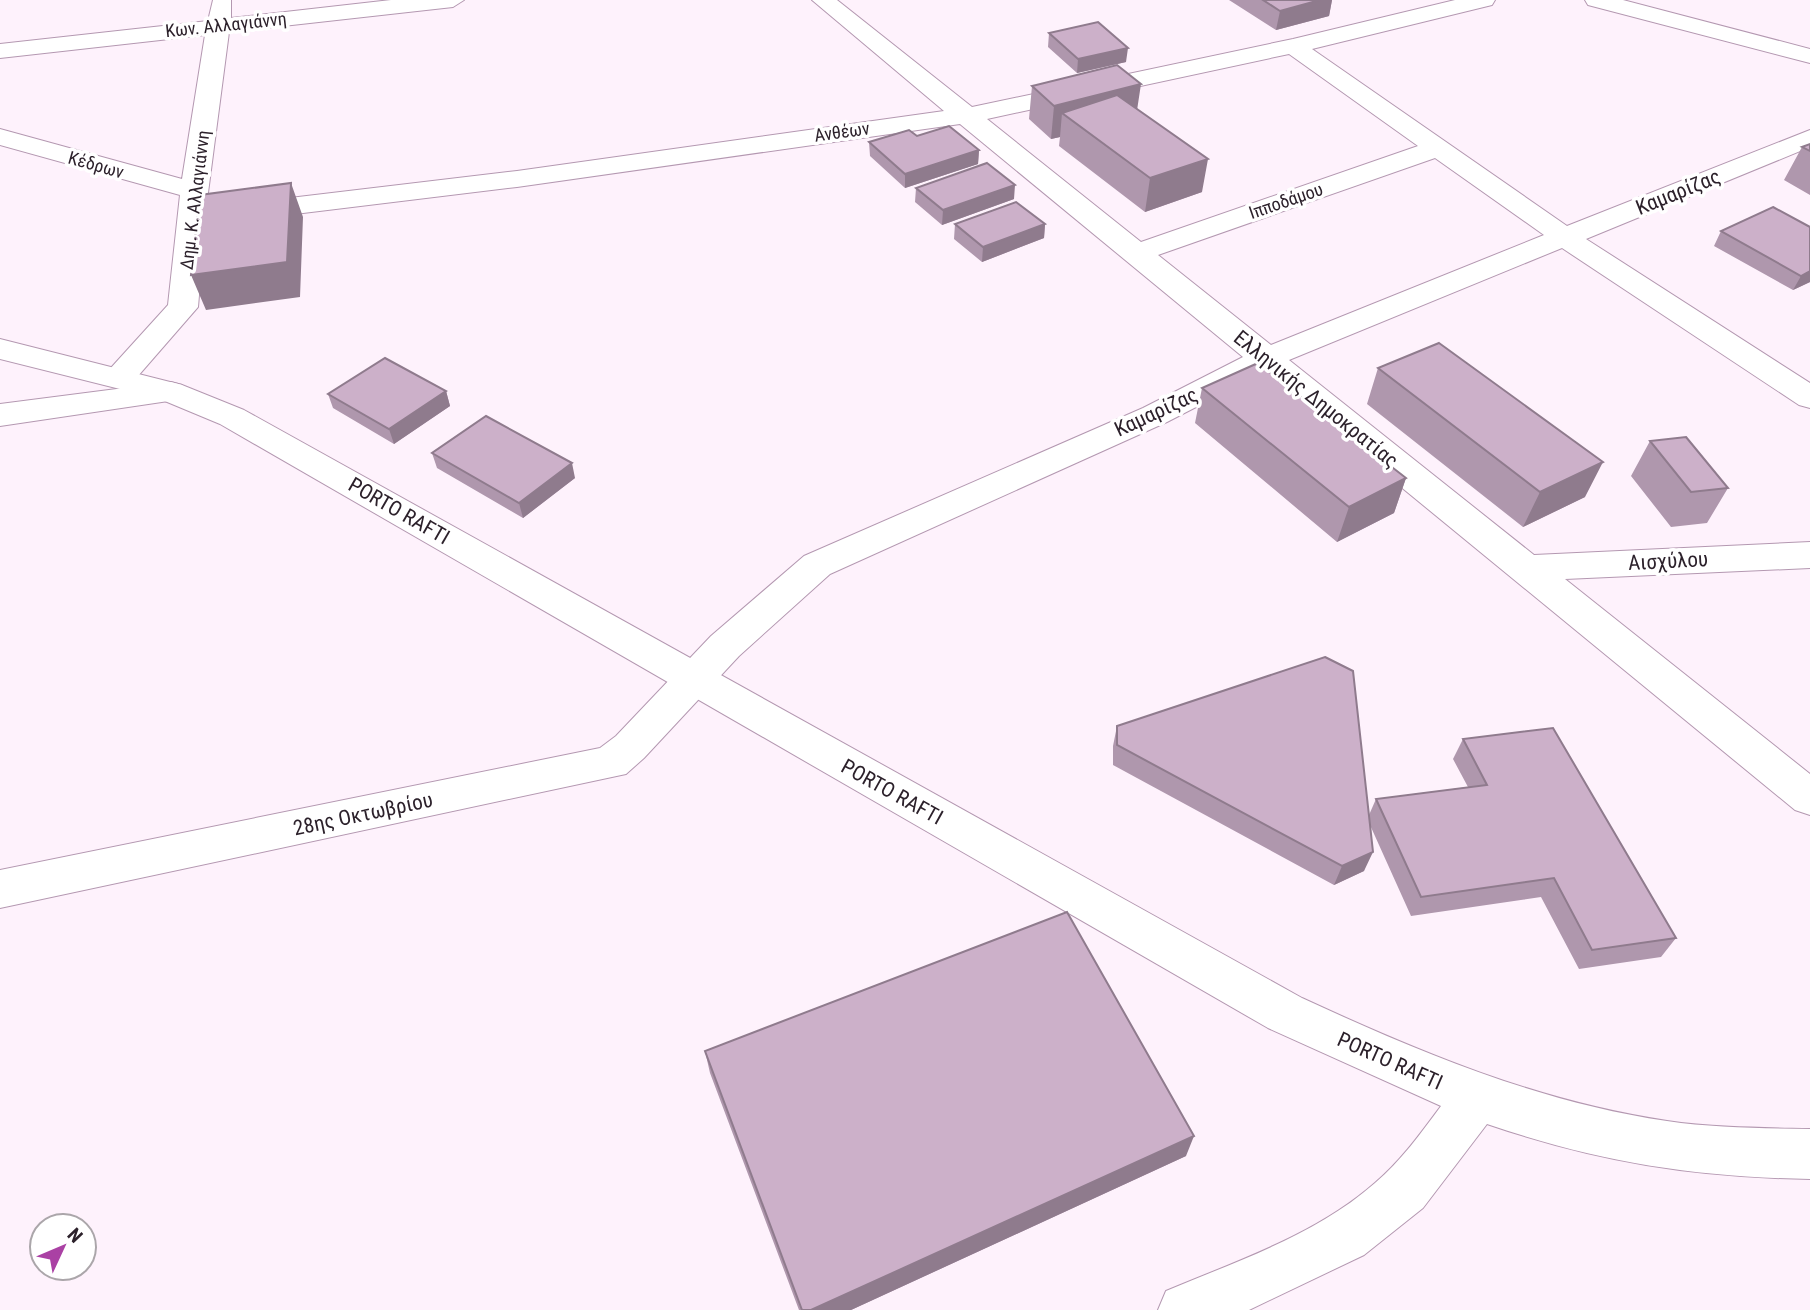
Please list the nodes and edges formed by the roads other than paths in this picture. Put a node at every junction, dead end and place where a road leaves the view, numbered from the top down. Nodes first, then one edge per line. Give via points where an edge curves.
1 (453, 0) edge
2 (823, 0) edge
3 (1484, 0) edge
4 (1596, 0) edge
5 (220, 13) edge
6 (1293, 46) junction
7 (0, 51) edge
8 (1810, 56) edge
9 (965, 116) junction
10 (0, 137) edge
11 (1810, 138) edge
12 (1436, 149) junction
13 (194, 190) junction
14 (191, 218) junction
15 (1563, 236) junction
16 (1136, 254) junction
17 (0, 349) edge
18 (1266, 358) junction
19 (120, 377) junction
20 (171, 392) junction
21 (1810, 398) edge
22 (0, 415) edge
23 (1810, 555) edge
24 (1525, 568) junction
25 (693, 680) junction
26 (1810, 798) edge
27 (0, 889) edge
28 (1476, 1098) junction
29 (1810, 1154) edge
30 (1185, 1310) edge

1 - 5 street, Κων. Αλλαγιάννη
2 - 9 street, Ελληνικής Δημοκρατίας
3 - 6 street, Ανθέων
4 - 8 street
5 - 7 street, Κων. Αλλαγιάννη
5 - 13 street, Δημ. Κ. Αλλαγιάννη
6 - 9 street, Ανθέων
6 - 12 street
9 - 14 street, Ανθέων via 517,179
9 - 16 street, Ελληνικής Δημοκρατίας
10 - 13 street, Κέδρων
11 - 15 street, Καμαρίζας
12 - 15 street
12 - 16 street, Ιπποδάμου
13 - 14 street, Δημ. Κ. Αλλαγιάννη
14 - 19 street, Δημ. Κ. Αλλαγιάννη via 183,307
15 - 18 street, Καμαρίζας
15 - 21 street
16 - 18 street, Ελληνικής Δημοκρατίας
17 - 19 street, PORTO RAFTI
18 - 24 street, Ελληνικής Δημοκρατίας
18 - 25 street, Καμαρίζας via 1155,415 817,565
19 - 20 street, PORTO RAFTI
20 - 22 street
20 - 25 street, PORTO RAFTI via 256,430
23 - 24 street, Αισχύλου
24 - 26 street, Ελληνικής Δημοκρατίας
25 - 27 street, 28ης Οκτωβρίου via 619,757 599,766
25 - 28 street, PORTO RAFTI via 1285,1013
28 - 29 street, PORTO RAFTI via 1628,1141 1689,1151
28 - 30 street via 1394,1201 1362,1226 1324,1248

